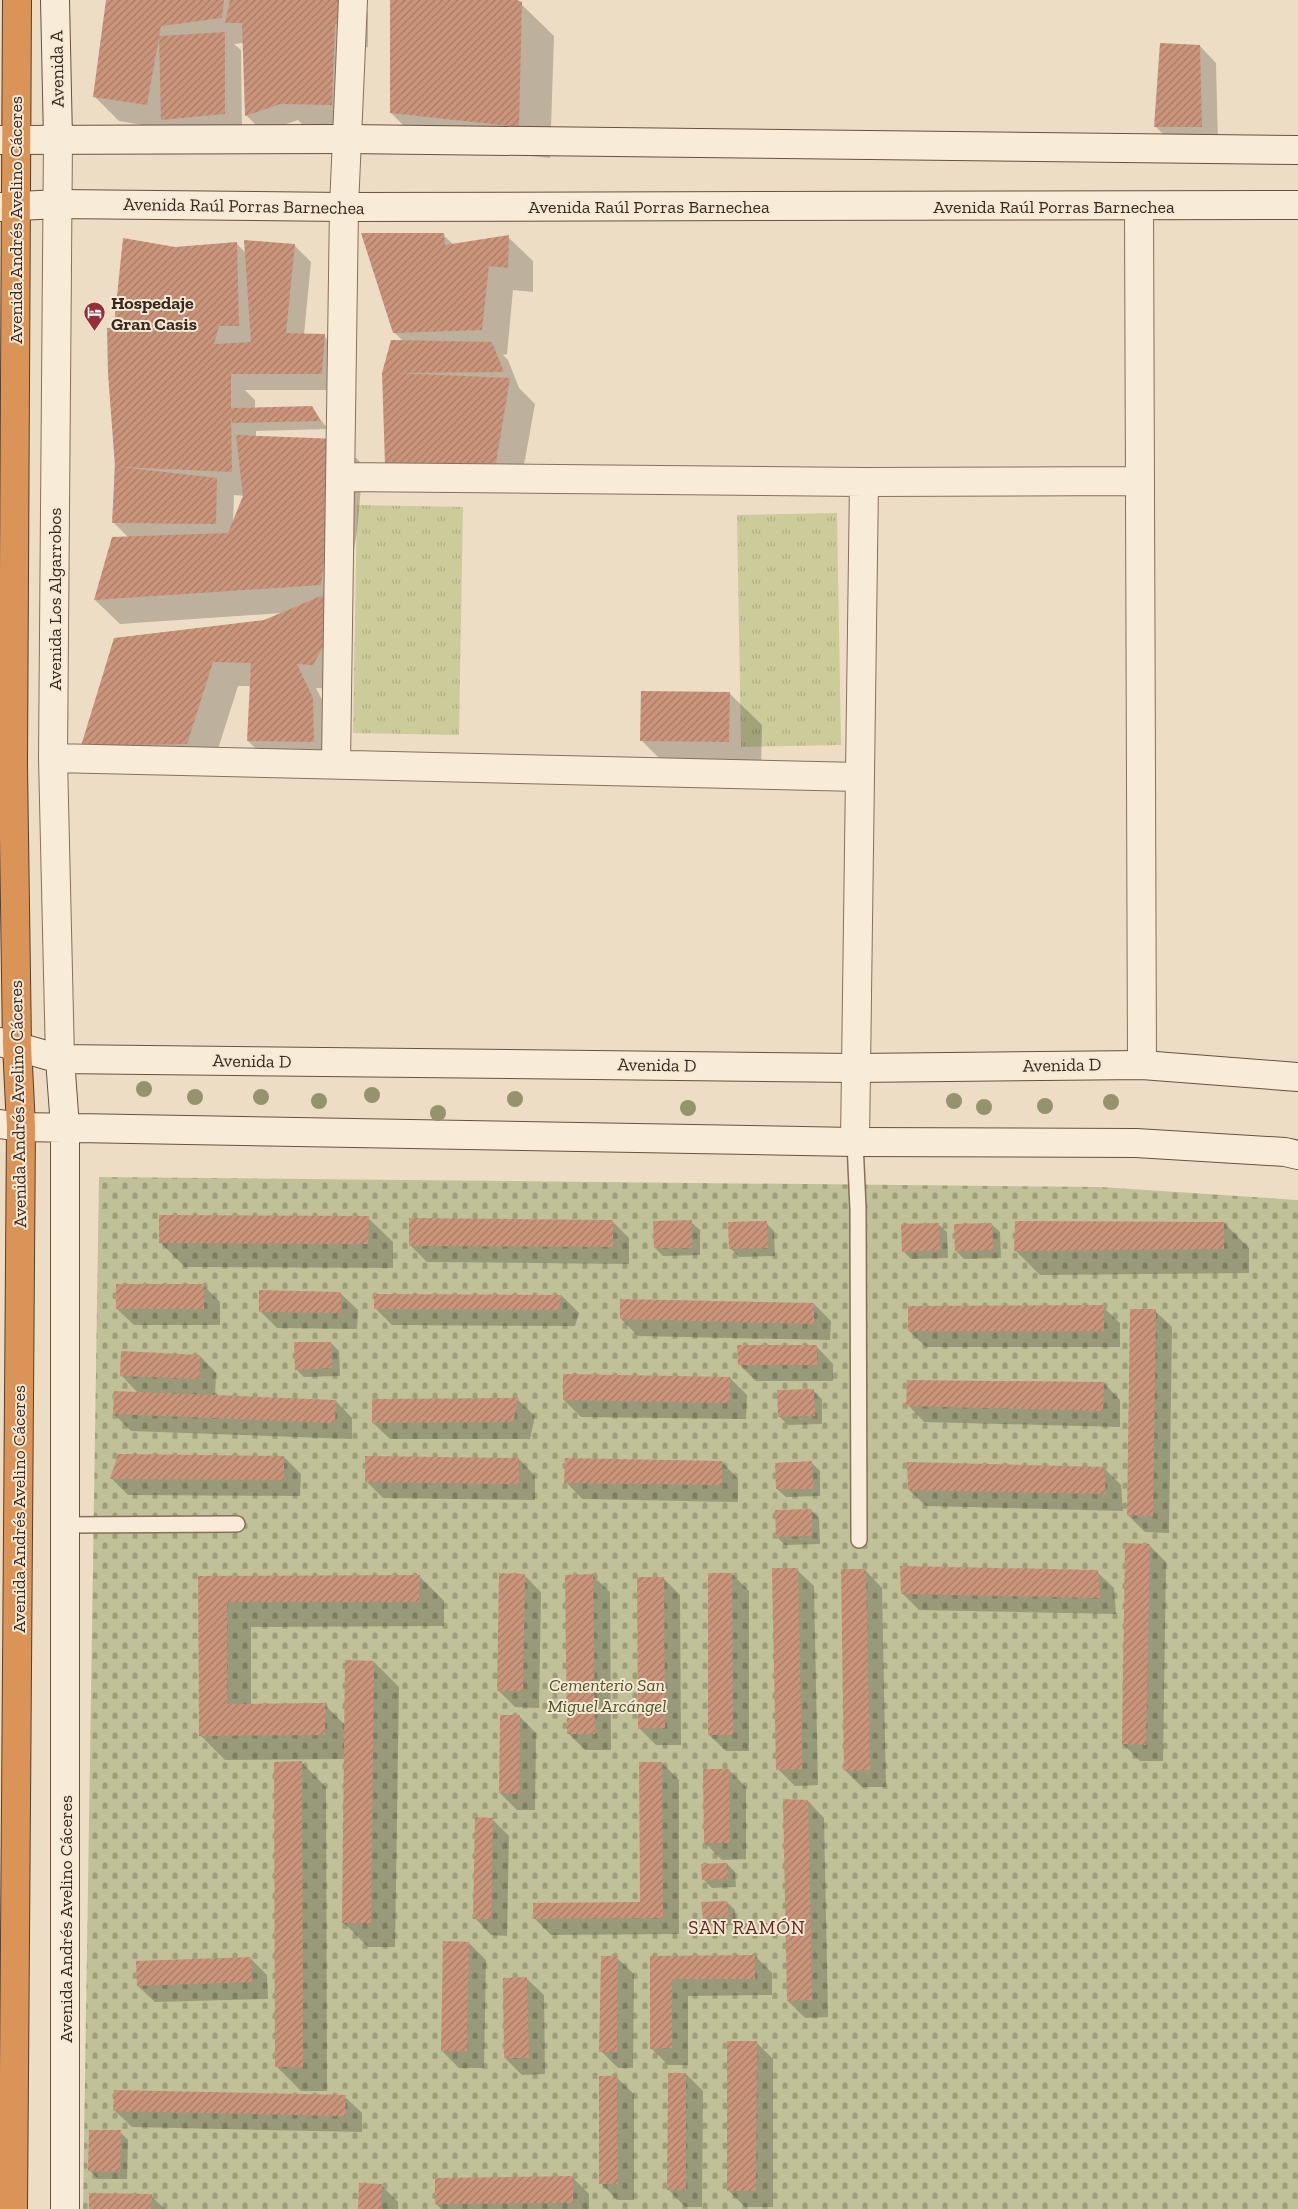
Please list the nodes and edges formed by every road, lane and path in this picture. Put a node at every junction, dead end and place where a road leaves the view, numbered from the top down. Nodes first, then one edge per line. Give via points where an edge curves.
1 (17, 0) edge
2 (55, 0) edge
3 (353, 0) edge
4 (58, 139) junction
5 (346, 139) junction
6 (8, 140) edge
7 (1298, 150) edge
8 (58, 204) junction
9 (1298, 205) edge
10 (8, 207) edge
11 (344, 207) junction
12 (1139, 207) junction
13 (340, 477) junction
14 (1139, 481) junction
15 (864, 482) junction
16 (53, 758) junction
17 (336, 764) junction
18 (859, 777) junction
19 (8, 1044) edge
20 (60, 1059) junction
21 (1142, 1065) junction
22 (855, 1068) junction
23 (1298, 1077) edge
24 (11, 1126) edge
25 (65, 1127) junction
26 (855, 1142) junction
27 (1298, 1155) edge
28 (237, 1524) dead end
29 (66, 1525) junction
30 (859, 1540) dead end
31 (13, 2209) edge
32 (65, 2209) edge

1 - 6 highway, Avenida Andrés Avelino Cáceres
2 - 4 street, Avenida A
3 - 5 street
4 - 5 street
4 - 6 street
4 - 8 street, Avenida Los Algarrobos
5 - 7 street
5 - 11 street
6 - 10 highway, Avenida Andrés Avelino Cáceres
8 - 10 street, Avenida Raúl Porras Barnechea
8 - 11 street, Avenida Raúl Porras Barnechea
8 - 16 street, Avenida Los Algarrobos
9 - 12 street, Avenida Raúl Porras Barnechea
10 - 19 highway, Avenida Andrés Avelino Cáceres via 13,766
11 - 12 street, Avenida Raúl Porras Barnechea
11 - 13 street
12 - 14 street
13 - 15 street
13 - 17 street
14 - 15 street
14 - 21 street
15 - 18 street
16 - 17 street
16 - 20 street, Avenida Los Algarrobos
17 - 18 street
18 - 22 street
19 - 20 street, Avenida D
19 - 24 highway, Avenida Andrés Avelino Cáceres
20 - 22 street, Avenida D
20 - 25 street, Avenida Andrés Avelino Cáceres
21 - 22 street, Avenida D
21 - 23 street, Avenida D
22 - 26 street
24 - 25 street
24 - 31 highway, Avenida Andrés Avelino Cáceres
25 - 26 street
25 - 29 street, Avenida Andrés Avelino Cáceres
26 - 27 street via 1136,1144
26 - 30 lane
28 - 29 lane
29 - 32 street, Avenida Andrés Avelino Cáceres

